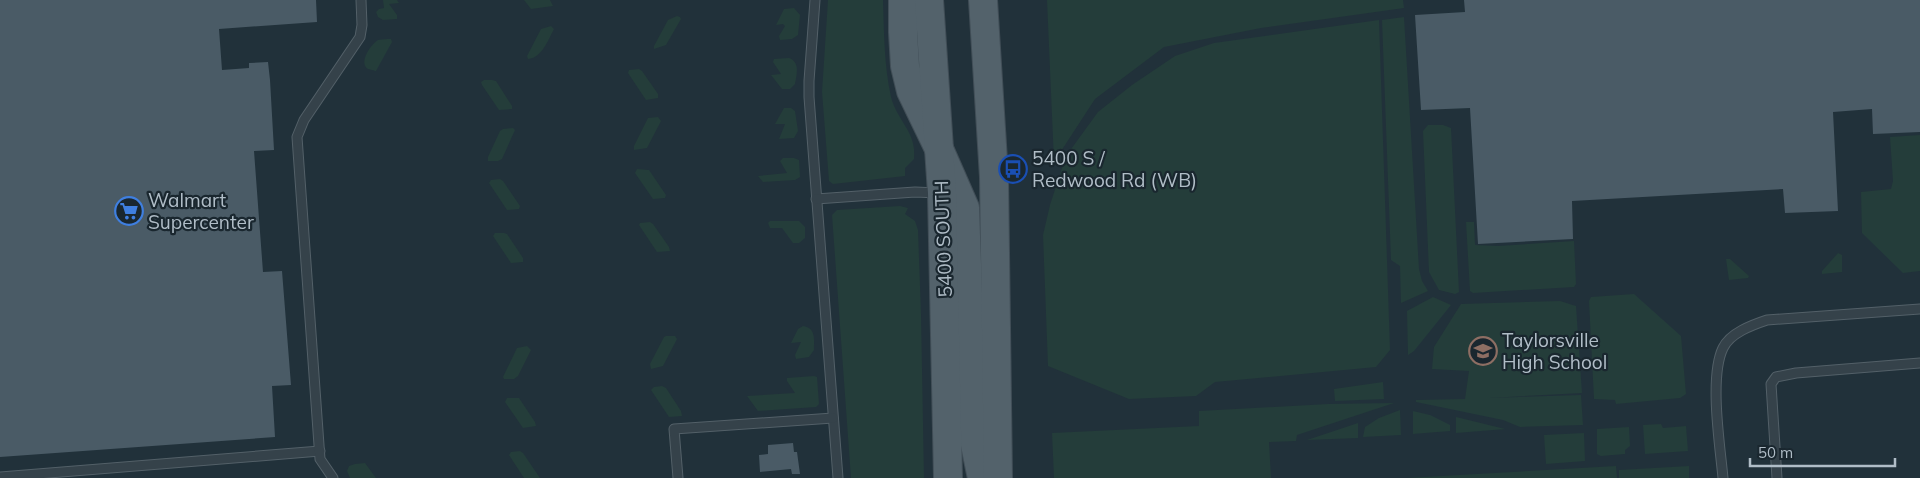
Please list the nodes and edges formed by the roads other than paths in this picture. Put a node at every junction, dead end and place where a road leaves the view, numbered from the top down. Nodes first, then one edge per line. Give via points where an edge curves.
1 (361, 0) edge
2 (815, 0) edge
3 (903, 0) edge
4 (930, 0) edge
5 (983, 0) edge
6 (940, 151) junction
7 (942, 193) junction
8 (816, 199) junction
9 (1920, 309) edge
10 (1920, 363) edge
11 (833, 418) junction
12 (320, 451) junction
13 (0, 477) edge
14 (333, 478) edge
15 (678, 478) edge
16 (838, 478) edge
17 (948, 478) edge
18 (982, 478) edge
19 (998, 478) edge
20 (1723, 478) edge
21 (1777, 478) edge

1 - 12 lane via 360,37 304,120 297,137
2 - 8 lane via 809,81
3 - 6 main road via 903,32 911,91
4 - 6 main road, 5400 SOUTH
5 - 19 main road via 994,178
6 - 7 main road, 5400 SOUTH
6 - 18 main road via 965,208 973,435
7 - 8 lane
7 - 17 main road, 5400 SOUTH
8 - 11 lane
9 - 20 lane via 1766,320 1743,328 1723,347 1715,377
10 - 21 lane via 1776,377 1771,384
11 - 15 lane via 674,429
11 - 16 lane
12 - 13 lane
12 - 14 lane via 322,463

